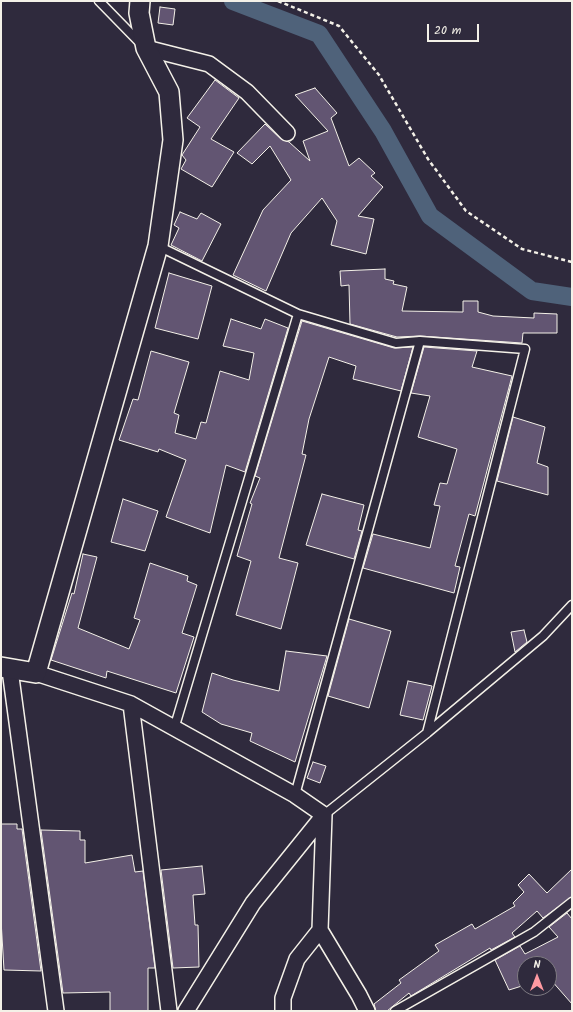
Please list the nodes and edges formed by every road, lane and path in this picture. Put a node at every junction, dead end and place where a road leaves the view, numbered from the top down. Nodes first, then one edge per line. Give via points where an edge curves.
1 (99, 1) edge
2 (140, 1) edge
3 (278, 1) edge
4 (146, 48) junction
5 (286, 133) dead end
6 (158, 246) junction
7 (572, 262) edge
8 (298, 314) junction
9 (420, 342) junction
10 (572, 605) edge
11 (5, 669) edge
12 (36, 673) junction
13 (131, 704) junction
14 (174, 729) junction
15 (427, 733) junction
16 (295, 795) junction
17 (324, 815) junction
18 (572, 902) edge
19 (320, 930) junction
20 (56, 1011) edge
21 (169, 1011) edge
22 (186, 1011) edge
23 (283, 1011) edge
24 (367, 1011) edge
25 (395, 1011) edge

1 - 4 lane
2 - 4 street via 139,13
3 - 7 path via 339,26 380,75 428,159 466,211 522,250
4 - 5 street via 209,64 247,92
4 - 6 street via 168,92 173,140
6 - 8 lane
6 - 12 street
8 - 9 lane via 396,343
8 - 14 lane
9 - 15 lane via 525,349
9 - 16 lane
10 - 15 lane via 543,636
11 - 12 street
11 - 20 street
12 - 13 street
13 - 14 street
13 - 21 street
14 - 16 street
15 - 17 lane
16 - 17 street
17 - 19 street
17 - 22 street via 253,903
18 - 25 lane via 534,932
19 - 23 street via 297,959 283,998
19 - 24 street

